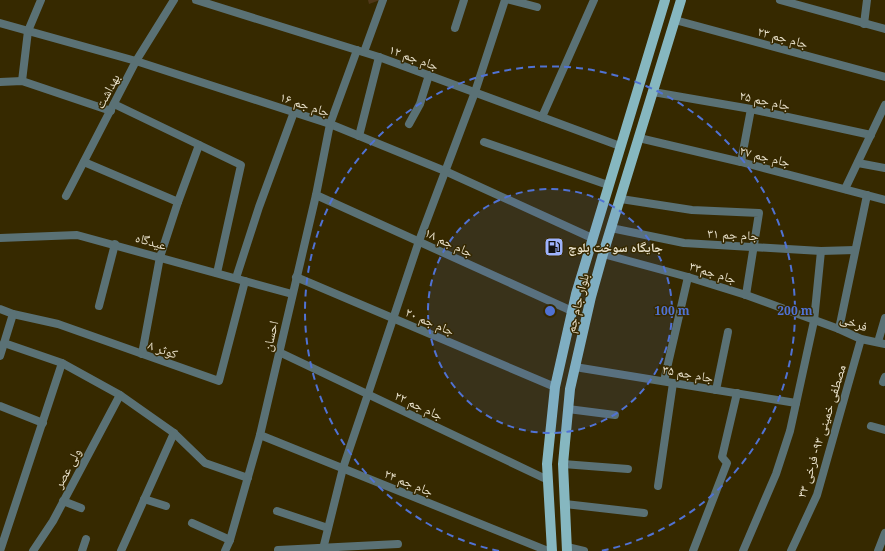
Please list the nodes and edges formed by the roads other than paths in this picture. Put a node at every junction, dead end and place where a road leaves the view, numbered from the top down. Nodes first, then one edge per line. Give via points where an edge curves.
1 (42, 0) edge
2 (174, 0) edge
3 (196, 0) edge
4 (383, 0) edge
5 (464, 0) edge
6 (505, 0) edge
7 (510, 0) edge
8 (594, 0) edge
9 (665, 0) edge
10 (681, 0) edge
11 (780, 0) edge
12 (867, 0) edge
13 (537, 7) dead end
14 (675, 20) junction
15 (0, 23) edge
16 (864, 24) junction
17 (455, 28) dead end
18 (885, 29) edge
19 (28, 31) junction
20 (360, 51) junction
21 (379, 57) junction
22 (136, 61) junction
23 (429, 75) junction
24 (885, 76) edge
25 (22, 81) junction
26 (0, 82) edge
27 (475, 92) junction
28 (653, 92) junction
29 (885, 105) edge
30 (112, 107) junction
31 (751, 109) junction
32 (294, 112) junction
33 (542, 117) junction
34 (330, 124) junction
35 (409, 124) dead end
36 (871, 135) junction
37 (359, 136) junction
38 (639, 138) junction
39 (484, 142) dead end
40 (199, 145) junction
41 (620, 146) junction
42 (84, 162) junction
43 (741, 162) junction
44 (858, 163) junction
45 (885, 168) edge
46 (445, 172) junction
47 (608, 185) junction
48 (845, 189) junction
49 (316, 195) junction
50 (867, 195) junction
51 (66, 196) dead end
52 (621, 198) junction
53 (885, 200) edge
54 (178, 202) junction
55 (611, 228) junction
56 (0, 238) edge
57 (592, 238) junction
58 (419, 241) junction
59 (114, 244) junction
60 (754, 247) junction
61 (855, 250) junction
62 (821, 251) junction
63 (603, 254) junction
64 (160, 256) junction
65 (217, 273) junction
66 (688, 276) junction
67 (296, 277) junction
68 (236, 278) junction
69 (245, 281) junction
70 (292, 294) junction
71 (746, 295) junction
72 (98, 306) dead end
73 (0, 309) edge
74 (572, 312) junction
75 (13, 314) junction
76 (393, 318) junction
77 (885, 318) edge
78 (814, 321) junction
79 (839, 329) junction
80 (728, 332) dead end
81 (861, 339) junction
82 (4, 343) junction
83 (881, 343) edge
84 (279, 352) junction
85 (142, 354) junction
86 (0, 356) edge
87 (62, 363) junction
88 (575, 367) junction
89 (664, 381) junction
90 (673, 383) junction
91 (555, 387) junction
92 (570, 389) junction
93 (716, 390) junction
94 (737, 393) junction
95 (368, 394) junction
96 (120, 396) junction
97 (796, 403) junction
98 (0, 406) edge
99 (568, 409) junction
100 (615, 414) dead end
101 (42, 422) junction
102 (870, 426) dead end
103 (885, 430) edge
104 (174, 433) junction
105 (260, 435) junction
106 (563, 464) junction
107 (344, 468) junction
108 (628, 469) dead end
109 (248, 478) junction
110 (548, 480) junction
111 (658, 486) dead end
112 (144, 499) junction
113 (63, 501) junction
114 (565, 504) junction
115 (166, 506) dead end
116 (81, 508) dead end
117 (277, 511) dead end
118 (644, 513) dead end
119 (192, 523) dead end
120 (328, 528) junction
121 (885, 533) edge
122 (86, 539) dead end
123 (230, 540) junction
124 (398, 544) dead end
125 (323, 549) junction
126 (567, 549) edge
127 (278, 550) dead end
128 (0, 551) edge
129 (33, 551) edge
130 (82, 551) edge
131 (121, 551) edge
132 (225, 551) edge
133 (548, 551) edge
134 (552, 551) edge
135 (584, 551) edge
136 (693, 551) edge
137 (744, 551) edge
138 (791, 551) edge
139 (878, 551) edge

1 - 19 street
2 - 22 street, بهداشت
3 - 20 street, جام جم ۱۲
4 - 20 street, احسان
5 - 17 street
6 - 27 street
7 - 13 street
8 - 33 street
9 - 41 main road, بلوار جام جم
10 - 14 main road, بلوار جام جم
11 - 16 street
12 - 16 street
14 - 24 street, جام جم ۲۳
14 - 28 main road, بلوار جام جم
15 - 19 street, جام جم ۱۶
16 - 18 street
19 - 22 street, جام جم ۱۶
19 - 25 street
20 - 21 street, جام جم ۱۲
20 - 34 street, احسان
21 - 23 street, جام جم ۱۲
21 - 37 street
22 - 30 street, بهداشت
22 - 32 street, جام جم ۱۶
23 - 27 street, جام جم ۱۲
23 - 35 street via 420,104
25 - 26 street
25 - 30 street
27 - 33 street, جام جم ۱۲
27 - 46 street
28 - 31 street, جام جم ۲۵
28 - 38 main road, بلوار جام جم
29 - 36 street
30 - 40 street
30 - 42 street, بهداشت
31 - 36 street, جام جم ۲۵
31 - 43 street
32 - 34 street, جام جم ۱۶
32 - 68 street
33 - 41 street, جام جم ۱۲
34 - 37 street, جام جم ۱۶
34 - 49 street, احسان
36 - 44 street
37 - 46 street, جام جم ۱۶
38 - 43 street, جام جم ۲۷
38 - 52 main road, بلوار جام جم
39 - 47 street
40 - 54 street
40 - 65 street via 241,165
41 - 47 main road, بلوار جام جم
42 - 51 street, بهداشت
42 - 54 street
43 - 48 street, جام جم ۲۷
44 - 45 street
44 - 48 street
46 - 57 street, جام جم ۱۶
46 - 58 street
47 - 57 main road, بلوار جام جم
48 - 50 street, جام جم ۲۷
49 - 58 street, جام جم ۱۸
49 - 67 street, احسان
50 - 53 street, جام جم ۲۷
50 - 61 street
52 - 55 main road, بلوار جام جم
52 - 60 street via 692,210 759,214
54 - 64 street
55 - 60 street, جام جم ۳۱ via 684,243
55 - 63 main road, بلوار جام جم
56 - 59 street, عیدگاه via 77,235
57 - 74 main road, بلوار جام جم
58 - 74 street, جام جم ۱۸
58 - 76 street
59 - 64 street, عیدگاه
59 - 72 street
60 - 62 street, جام جم ۳۱
60 - 71 street
61 - 62 street, جام جم ۳۱
61 - 79 street
62 - 78 street
63 - 66 street, جام جم۳۳
63 - 88 main road, بلوار جام جم
64 - 65 street, عیدگاه
64 - 85 street
65 - 68 street, عیدگاه
66 - 71 street, جام جم۳۳
66 - 89 street
67 - 70 street, احسان
67 - 76 street, جام جم ۲۰
68 - 69 street, عیدگاه
69 - 70 street, عیدگاه
69 - 85 street, کوثر ۸ via 219,382
70 - 84 street, احسان
71 - 78 street, جام جم۳۳
73 - 75 street, کوثر ۸
74 - 91 main road, بلوار جام جم
75 - 82 street
75 - 85 street, کوثر ۸ via 58,324
76 - 91 street, جام جم ۲۰
76 - 95 street
77 - 83 street
78 - 79 street, فرخی
78 - 97 street
79 - 81 street, فرخی
80 - 93 street
81 - 83 street, فرخی
81 - 138 street, مصطفی خمینی ۹۳- فرخی ۳۳ via 817,495
82 - 86 street
82 - 87 street
84 - 95 street, جام جم ۲۲
84 - 105 street, احسان
87 - 96 street
87 - 101 street
88 - 89 street, جام جم ۳۵
88 - 92 main road, بلوار جام جم
89 - 90 street, جام جم ۳۵
90 - 93 street, جام جم ۳۵
90 - 111 street
91 - 92 main road
91 - 110 main road, بلوار جام جم via 547,464
92 - 99 main road, بلوار جام جم
93 - 94 street, جام جم ۳۵
94 - 97 street, جام جم ۳۵
94 - 136 street via 722,457 727,463
95 - 107 street
95 - 110 street, جام جم ۲۲
96 - 104 street
96 - 113 street, ولی عصر
97 - 137 street via 776,474
98 - 101 street
99 - 100 street
99 - 106 main road, بلوار جام جم
101 - 128 street
102 - 103 street
104 - 109 street via 205,463
104 - 112 street
105 - 107 street, جام جم ۲۴
105 - 109 street, احسان
106 - 108 street
106 - 114 main road, بلوار جام جم
107 - 120 street
107 - 133 street, جام جم ۲۴
109 - 123 street, احسان
110 - 134 main road, بلوار جام جم
112 - 115 street
112 - 131 street
113 - 116 street
113 - 129 street, ولی عصر
114 - 118 street
114 - 126 main road, بلوار جام جم
117 - 120 street
119 - 123 street
120 - 125 street
121 - 139 street
122 - 130 street
123 - 132 street, احسان
124 - 125 street
125 - 127 street
126 - 135 street

